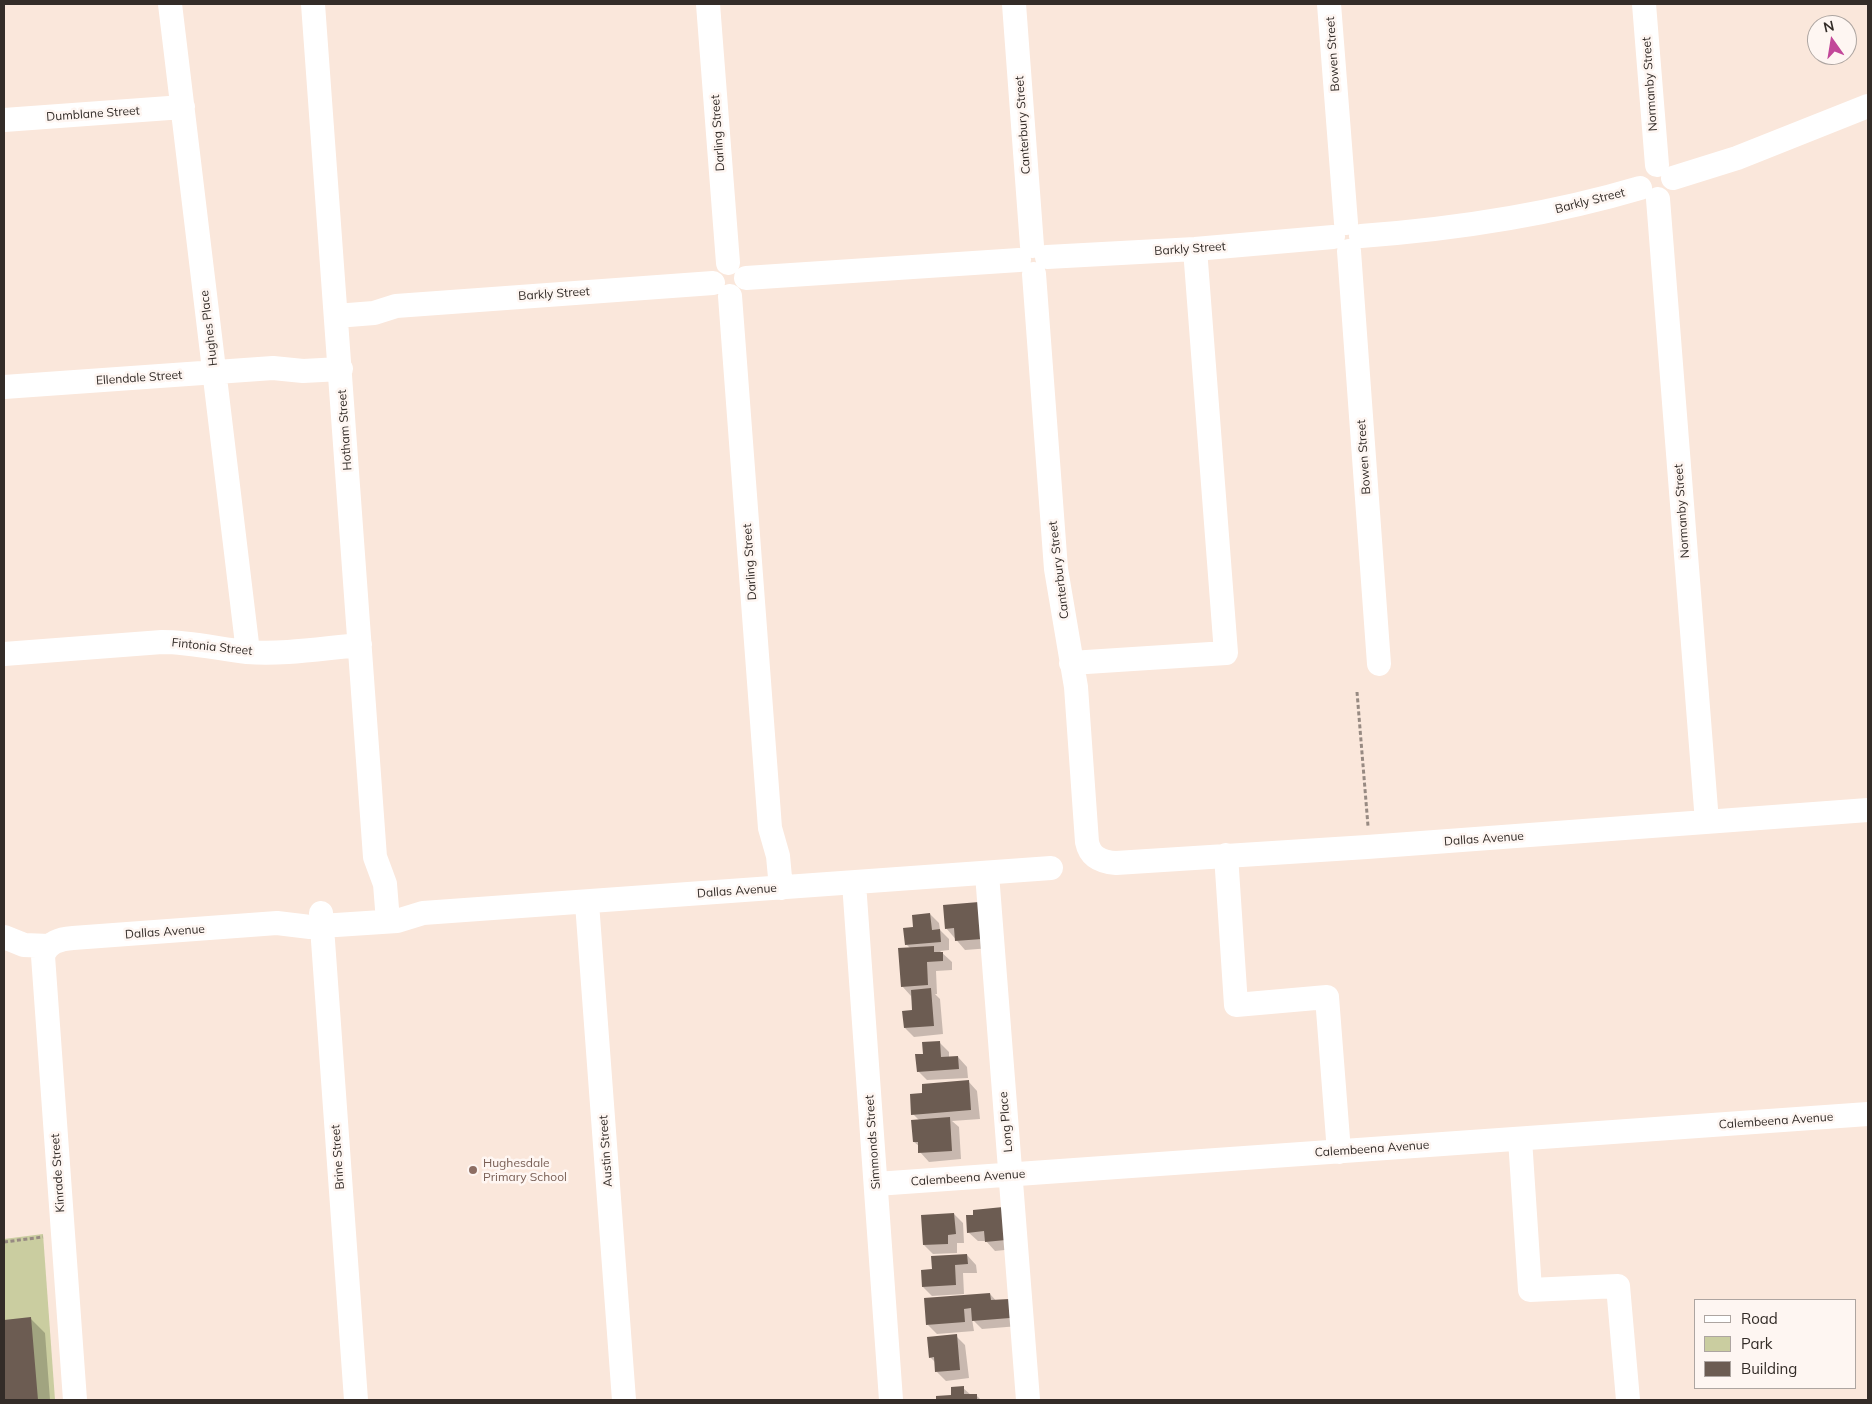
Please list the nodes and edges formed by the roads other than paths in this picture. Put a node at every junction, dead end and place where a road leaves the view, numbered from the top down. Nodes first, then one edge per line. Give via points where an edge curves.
1 (170, 4) edge
2 (313, 4) edge
3 (708, 4) edge
4 (1014, 4) edge
5 (1329, 4) edge
6 (1644, 4) edge
7 (1868, 106) edge
8 (183, 107) junction
9 (4, 120) edge
10 (1665, 171) junction
11 (1649, 194) junction
12 (1347, 237) junction
13 (1195, 249) junction
14 (1033, 259) junction
15 (728, 263) junction
16 (746, 278) junction
17 (722, 289) junction
18 (336, 310) junction
19 (340, 363) junction
20 (214, 372) junction
21 (4, 387) edge
22 (360, 645) junction
23 (248, 652) junction
24 (4, 654) edge
25 (1071, 663) junction
26 (1379, 664) dead end
27 (1868, 810) edge
28 (1707, 822) junction
29 (1226, 856) junction
30 (1100, 860) joint
31 (1051, 868) dead end
32 (987, 874) junction
33 (854, 883) junction
34 (774, 889) junction
35 (587, 903) junction
36 (380, 915) junction
37 (321, 920) junction
38 (4, 937) edge
39 (49, 946) junction
40 (1868, 1114) edge
41 (1520, 1139) junction
42 (1339, 1152) junction
43 (1011, 1175) junction
44 (876, 1184) junction
45 (75, 1400) edge
46 (356, 1400) edge
47 (624, 1400) edge
48 (891, 1400) edge
49 (1028, 1400) edge
50 (1628, 1400) edge

1 - 8 street, Hughes Place
2 - 18 street, Hotham Street
3 - 15 street, Darling Street
4 - 14 street, Canterbury Street
5 - 12 street, Bowen Street
6 - 10 street, Normanby Street
7 - 10 street via 1737,158
8 - 9 street, Dumblane Street
8 - 20 street, Hughes Place
10 - 11 street via 1673,184 1668,194
10 - 11 street via 1651,166 1642,172 1639,182
11 - 12 street, Barkly Street via 1580,204 1506,220
11 - 28 street, Normanby Street
12 - 13 street, Barkly Street
12 - 26 street, Bowen Street
13 - 14 street, Barkly Street
13 - 25 street via 1226,653
14 - 16 street, Barkly Street
14 - 25 street, Canterbury Street via 1056,569
15 - 16 street via 738,265
15 - 17 street via 715,272
16 - 17 street via 740,293
17 - 18 street, Barkly Street via 396,306 374,302
17 - 34 street, Darling Street via 770,828 767,858
18 - 19 street, Hotham Street
19 - 20 street, Ellendale Street via 303,360 273,368
19 - 22 street, Hotham Street
20 - 21 street, Ellendale Street
20 - 23 street, Hughes Place
22 - 23 street, Fintonia Street
22 - 36 street, Hotham Street via 376,856 385,884
23 - 24 street, Fintonia Street via 162,642
25 - 30 street, Canterbury Street via 1076,687 1087,842 1091,852
27 - 28 street, Dallas Avenue
28 - 29 street, Dallas Avenue
29 - 30 street, Dallas Avenue via 1116,863
29 - 42 street via 1236,1005 1327,998
31 - 32 street, Dallas Avenue
32 - 33 street, Dallas Avenue
32 - 43 street, Long Place
33 - 34 street, Dallas Avenue
33 - 44 street, Simmonds Street
34 - 35 street, Dallas Avenue
35 - 36 street, Dallas Avenue
35 - 47 street, Austin Street
36 - 37 street, Dallas Avenue
37 - 39 street, Dallas Avenue via 309,914 282,923 64,939
37 - 46 street, Brine Street
38 - 39 street via 24,945
39 - 45 street, Kinrade Street via 43,956
40 - 41 street, Calembeena Avenue
41 - 42 street, Calembeena Avenue
41 - 50 street via 1530,1290 1618,1286
42 - 43 street, Calembeena Avenue
43 - 44 street, Calembeena Avenue
43 - 49 street, Long Place
44 - 48 street, Simmonds Street

